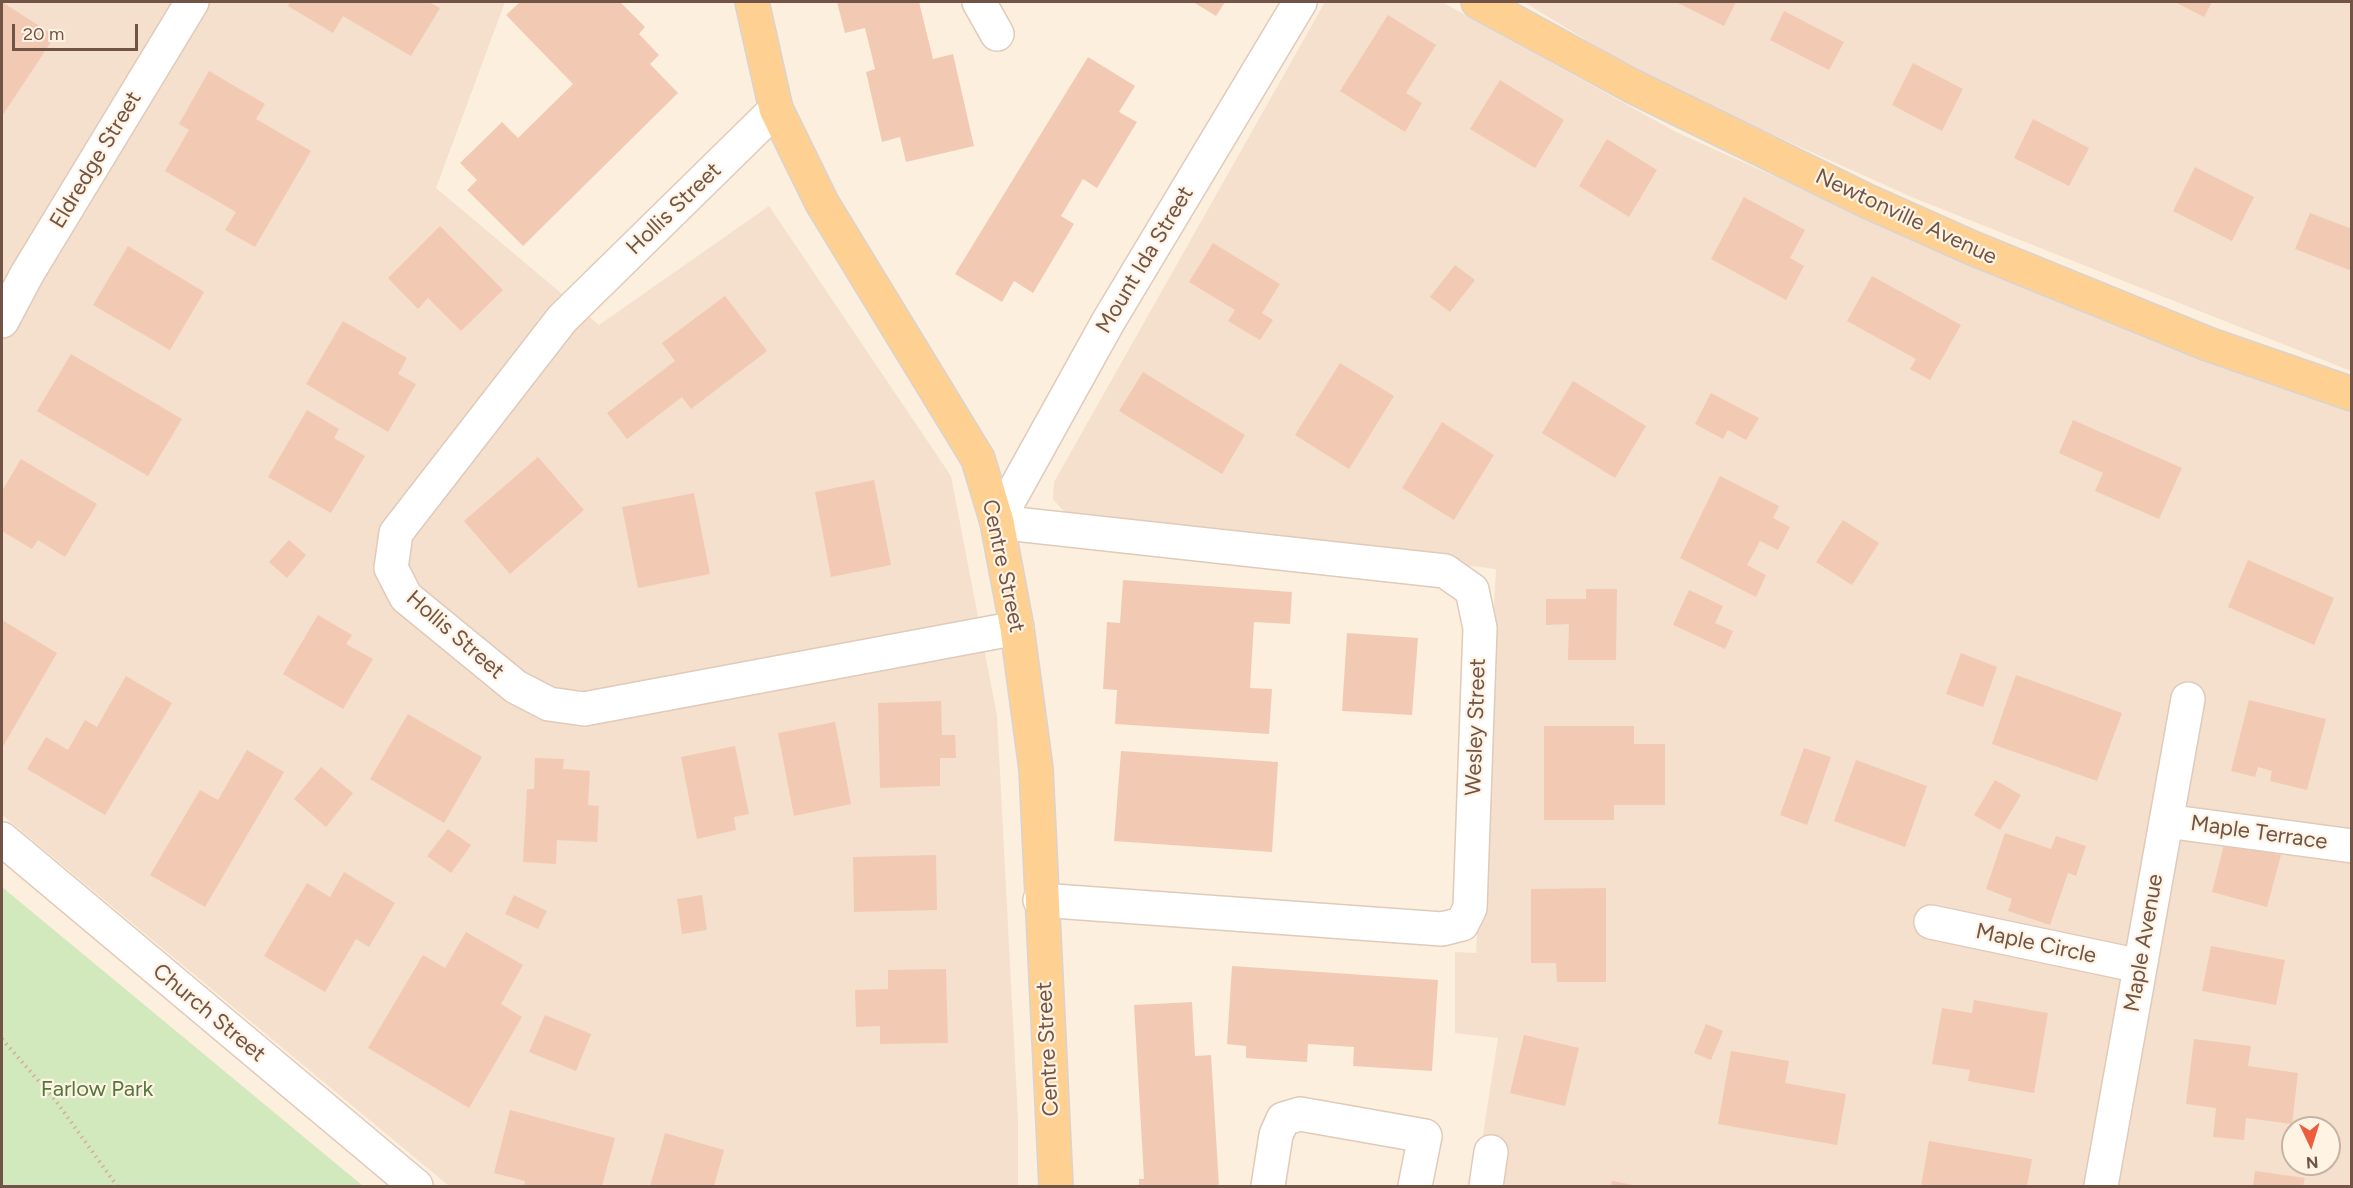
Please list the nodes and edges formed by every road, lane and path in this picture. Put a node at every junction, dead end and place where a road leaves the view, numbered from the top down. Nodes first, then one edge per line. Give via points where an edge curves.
1 (192, 2) edge
2 (753, 2) edge
3 (980, 2) edge
4 (1300, 2) edge
5 (1478, 2) edge
6 (997, 34) dead end
7 (776, 109) junction
8 (2, 321) edge
9 (2352, 394) edge
10 (997, 522) junction
11 (1017, 628) junction
12 (2188, 699) dead end
13 (2166, 821) junction
14 (2, 839) edge
15 (2352, 846) edge
16 (1040, 900) junction
17 (1931, 922) dead end
18 (2140, 966) junction
19 (2, 1039) edge
20 (1491, 1152) dead end
21 (117, 1186) edge
22 (416, 1186) edge
23 (1056, 1186) edge
24 (1268, 1186) edge
25 (1415, 1186) edge
26 (1486, 1186) edge
27 (2101, 1186) edge

1 - 8 street, Eldredge Street
2 - 7 main road, Centre Street
3 - 6 street
4 - 10 street, Mount Ida Street via 1108,322
5 - 9 main road, Newtonville Avenue via 1632,86 1970,247 2208,344
7 - 10 main road, Centre Street via 822,203 978,459
7 - 11 street, Hollis Street via 561,319 396,533 391,568 406,597 516,687 549,704 584,709
10 - 11 main road, Centre Street
10 - 16 street, Wesley Street via 1445,571 1472,590 1480,628 1470,908 1462,924 1442,928
11 - 16 main road, Centre Street via 1036,769
12 - 13 street, Maple Avenue
13 - 15 street, Maple Terrace
13 - 18 street, Maple Avenue
14 - 22 street, Church Street
16 - 23 main road, Centre Street
17 - 18 street, Maple Circle
18 - 27 street, Maple Avenue
19 - 21 path via 56,1101
20 - 26 street
24 - 25 street via 1276,1135 1283,1119 1300,1114 1425,1136

